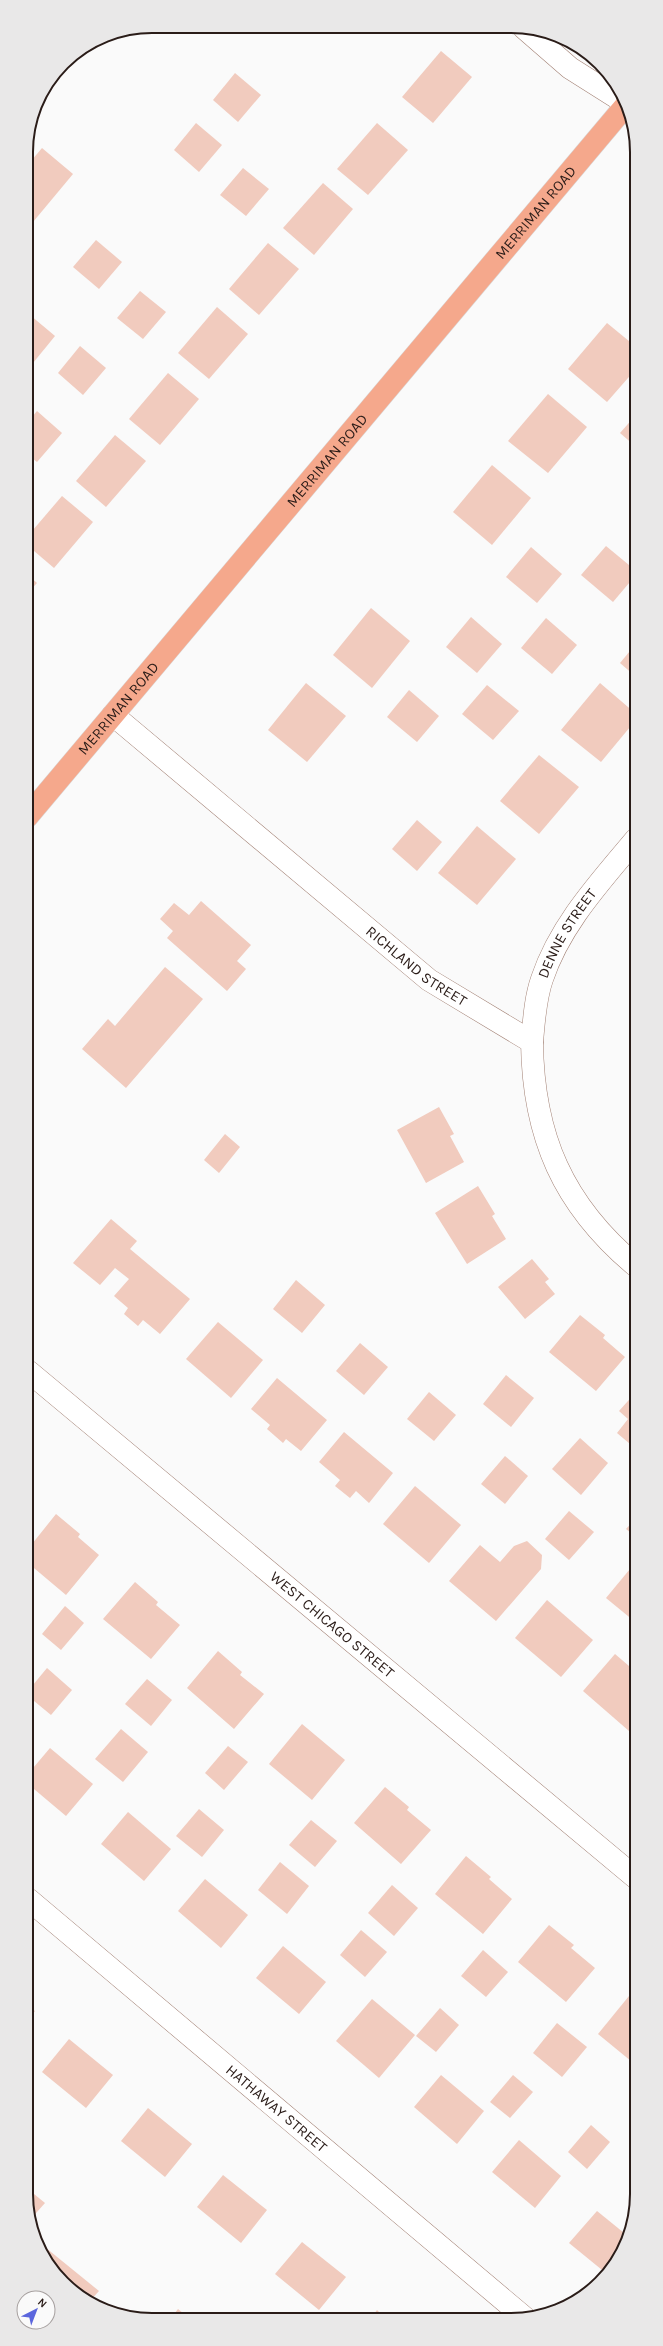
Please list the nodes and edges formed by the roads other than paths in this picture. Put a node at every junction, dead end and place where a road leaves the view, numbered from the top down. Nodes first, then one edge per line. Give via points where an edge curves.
1 (532, 35) edge
2 (616, 97) edge
3 (622, 110) edge
4 (113, 715) junction
5 (33, 810) edge
6 (630, 846) edge
7 (532, 1042) junction
8 (630, 1261) edge
9 (33, 1375) edge
10 (630, 1873) edge
11 (33, 1904) edge
12 (519, 2313) edge

1 - 2 street via 570,68
3 - 4 main road, MERRIMAN ROAD
4 - 5 main road, MERRIMAN ROAD
4 - 7 street, RICHLAND STREET via 429,980
6 - 7 street, DENNE STREET via 581,905 560,940 542,978 535,1009
7 - 8 street via 536,1102 550,1152 579,1206 612,1246
9 - 10 street, WEST CHICAGO STREET
11 - 12 street, HATHAWAY STREET

